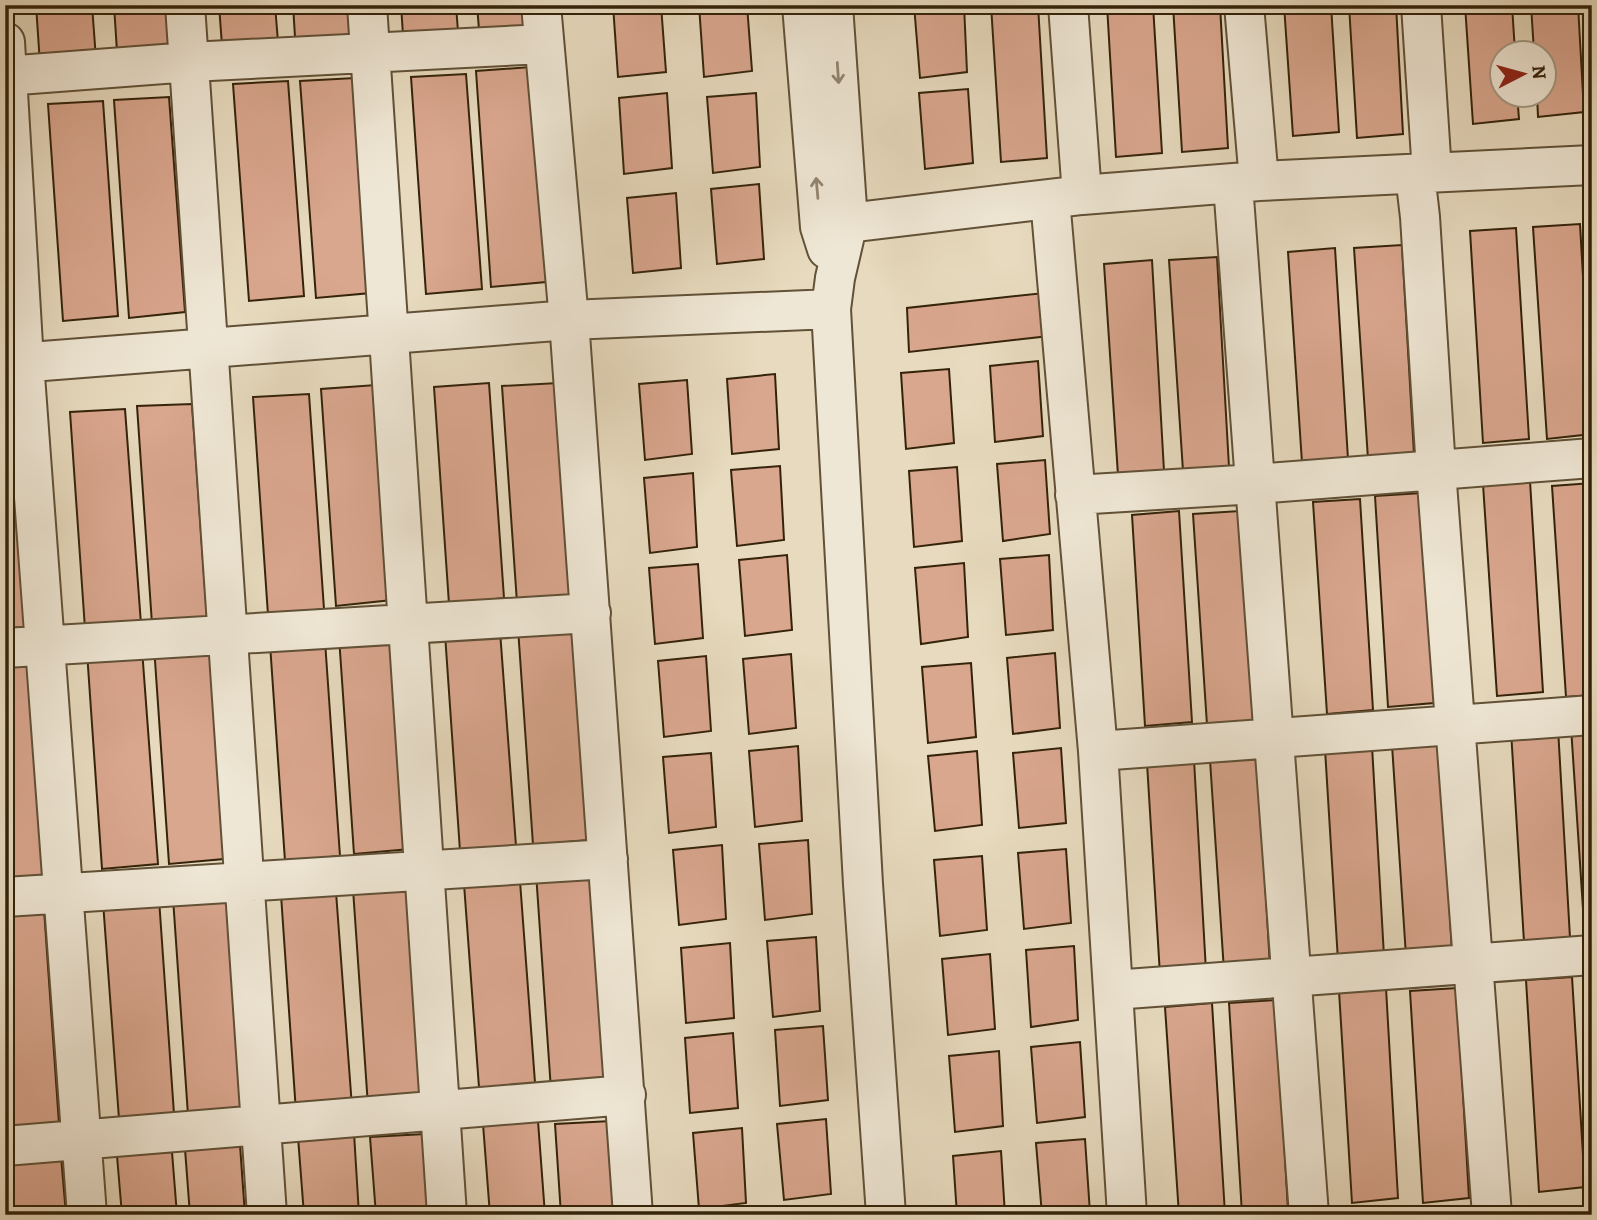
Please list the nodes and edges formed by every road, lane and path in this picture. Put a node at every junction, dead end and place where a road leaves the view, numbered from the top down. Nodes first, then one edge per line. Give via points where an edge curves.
1 (185, 5) edge
2 (367, 5) edge
3 (541, 5) edge
4 (803, 5) edge
5 (833, 5) edge
6 (1068, 5) edge
7 (1244, 5) edge
8 (1422, 5) edge
9 (544, 44) junction
10 (370, 52) junction
11 (190, 62) junction
12 (6, 65) edge
13 (1592, 165) edge
14 (1423, 173) junction
15 (1246, 182) junction
16 (1066, 197) junction
17 (834, 224) junction
18 (833, 293) junction
19 (569, 320) junction
20 (390, 334) junction
21 (209, 348) junction
22 (15, 363) edge
23 (1592, 458) edge
24 (1436, 470) junction
25 (1256, 484) junction
26 (1075, 495) junction
27 (590, 613) junction
28 (410, 623) junction
29 (226, 634) junction
30 (45, 644) junction
31 (5, 648) edge
32 (1592, 715) edge
33 (1455, 725) junction
34 (1275, 739) junction
35 (1098, 751) junction
36 (608, 859) junction
37 (425, 870) junction
38 (244, 882) junction
39 (63, 893) junction
40 (5, 897) edge
41 (1592, 955) edge
42 (1474, 963) junction
43 (1292, 978) junction
44 (1113, 990) junction
45 (625, 1095) junction
46 (440, 1110) junction
47 (262, 1125) junction
48 (82, 1139) junction
49 (5, 1146) edge
50 (87, 1215) edge
51 (267, 1215) edge
52 (447, 1215) edge
53 (633, 1215) edge
54 (886, 1215) edge
55 (1127, 1215) edge
56 (1309, 1215) edge
57 (1492, 1215) edge

1 - 11 street
2 - 10 street
3 - 9 street
17 -> 4 street
5 -> 17 street
6 - 16 street
7 - 15 street
8 - 14 street
9 - 10 street
9 - 19 street
10 - 11 street
10 - 20 street
11 - 12 street
11 - 21 street
12 - 22 street
13 - 14 street
14 - 15 street
14 - 24 street via 1420,218
15 - 16 street
15 - 25 street
16 - 17 street
16 - 26 street
17 - 18 street
18 - 19 street
18 - 54 street via 863,884
19 - 20 street
19 - 27 street
20 - 21 street
20 - 28 street
21 - 22 street
21 - 29 street
22 - 30 street
23 - 24 street
24 - 25 street
24 - 33 street
25 - 26 street
25 - 34 street
26 - 35 street
27 - 28 street
27 - 36 street
28 - 29 street
28 - 37 street
29 - 30 street
29 - 38 street
30 - 31 street
30 - 39 street
32 - 33 street
33 - 34 street
33 - 42 street
34 - 35 street
34 - 43 street
35 - 44 street
36 - 37 street
36 - 45 street
37 - 38 street
37 - 46 street
38 - 39 street
38 - 47 street
39 - 40 street
39 - 48 street
41 - 42 street
42 - 43 street
42 - 57 street
43 - 44 street
43 - 56 street
44 - 55 street
45 - 46 street
45 - 53 street
46 - 47 street
46 - 52 street
47 - 48 street
47 - 51 street
48 - 49 street
48 - 50 street

